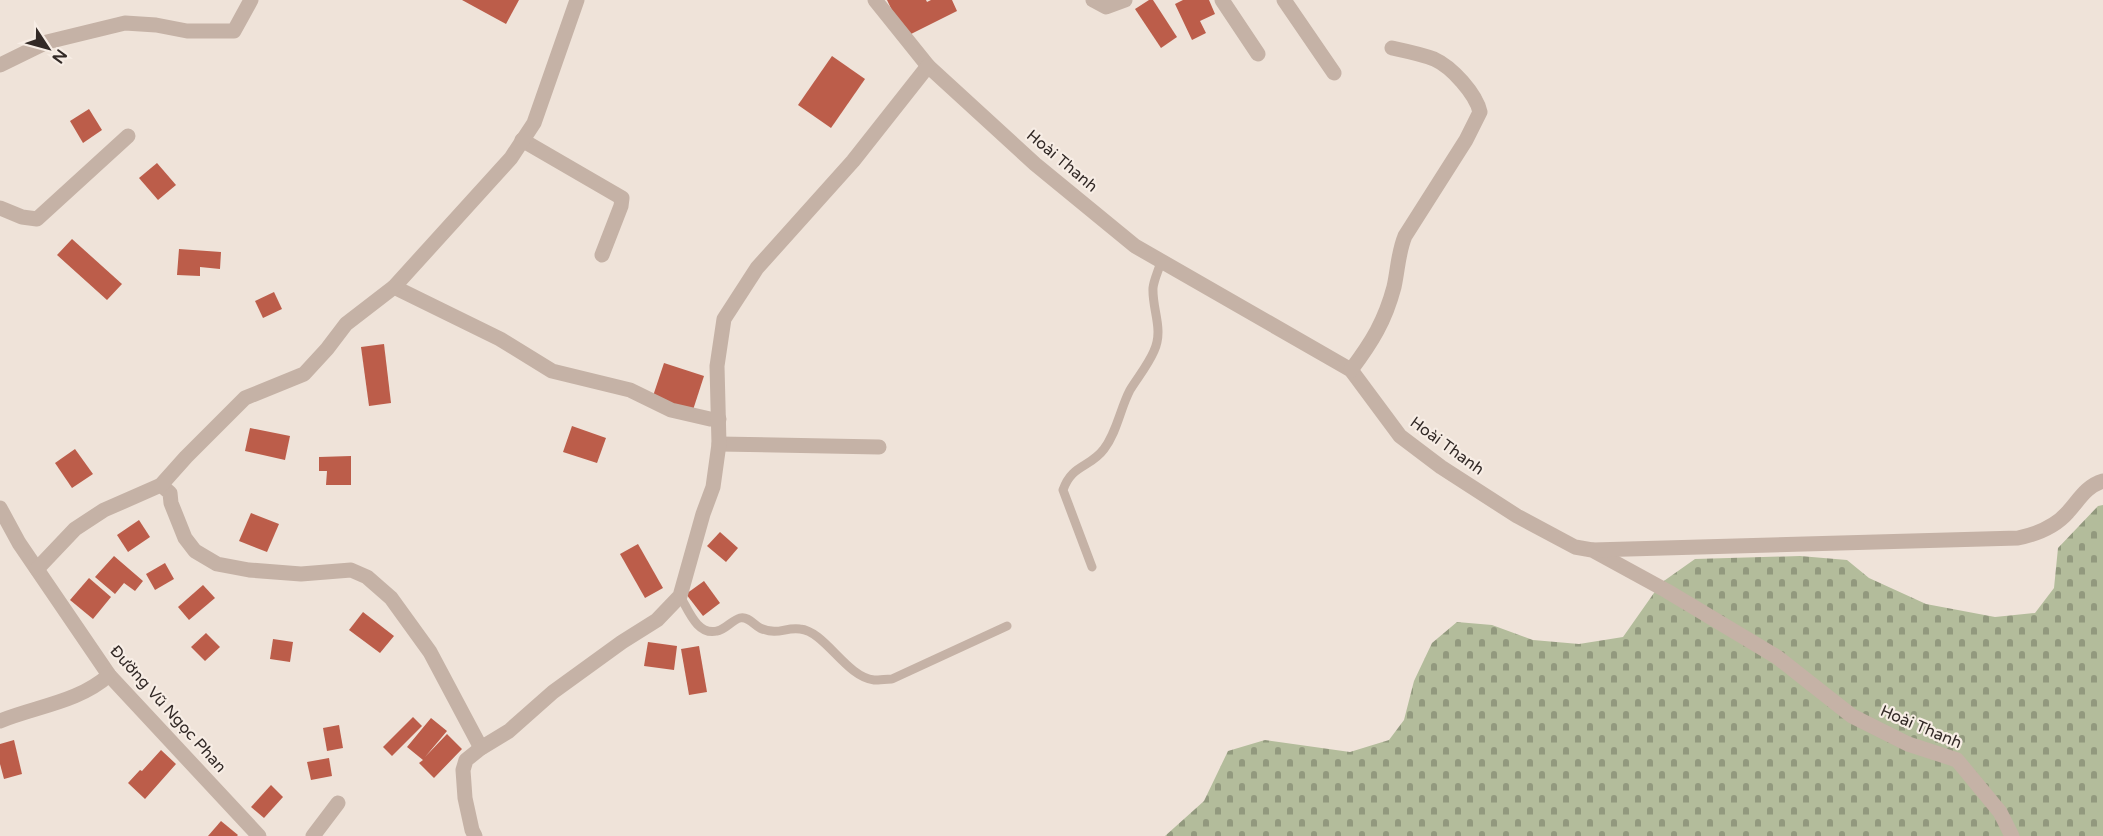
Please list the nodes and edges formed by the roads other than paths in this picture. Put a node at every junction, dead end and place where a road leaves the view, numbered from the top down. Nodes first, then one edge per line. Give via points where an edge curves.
1 (251, 0) edge
2 (577, 0) edge
3 (875, 0) edge
4 (1092, 0) edge
5 (1125, 0) edge
6 (1224, 0) edge
7 (1284, 0) edge
8 (1392, 48) dead end
9 (1258, 54) dead end
10 (0, 65) edge
11 (928, 66) junction
12 (1334, 74) dead end
13 (128, 136) dead end
14 (522, 140) junction
15 (0, 208) edge
16 (602, 255) dead end
17 (1161, 261) junction
18 (394, 287) junction
19 (1351, 370) junction
20 (718, 419) junction
21 (719, 444) junction
22 (879, 447) dead end
23 (2103, 481) edge
24 (162, 485) junction
25 (0, 508) edge
26 (1592, 550) junction
27 (1092, 567) dead end
28 (37, 568) junction
29 (680, 596) junction
30 (1007, 626) dead end
31 (109, 675) junction
32 (0, 721) edge
33 (481, 748) junction
34 (338, 803) dead end
35 (259, 836) edge
36 (313, 836) edge
37 (475, 836) edge
38 (2012, 836) edge

1 - 10 street via 234,31 188,32 125,23 47,42
2 - 14 street via 534,123
3 - 11 street, Hoài Thanh
4 - 5 street via 1106,7
6 - 9 street
7 - 12 street
8 - 19 street via 1437,60 1470,89 1480,112 1405,236 1382,322
11 - 17 street, Hoài Thanh via 1035,164 1135,246
11 - 20 street via 854,161 757,268 724,319 717,366
13 - 15 street via 37,219 22,218
14 - 16 street via 622,198
14 - 18 street via 511,158
17 - 19 street, Hoài Thanh
17 - 27 lane via 1153,285 1159,322 1154,351 1130,391 1105,449 1072,473 1063,490
18 - 20 street via 500,339 552,372 630,390 671,410
18 - 24 street via 346,324 304,374 245,398
19 - 26 street, Hoài Thanh via 1400,436 1517,516 1575,547
20 - 21 street
21 - 22 street
21 - 29 street via 713,487
23 - 26 street via 2086,491 2054,524 2018,538
24 - 28 street via 104,510 75,530
24 - 33 street via 170,493 185,538 195,551 217,564 301,574 351,570 367,577 391,598 430,652
25 - 28 street, Đường Vũ Ngọc Phan
26 - 38 street, Hoài Thanh via 1777,657 1852,716 1908,744 1958,760 2000,812
28 - 31 street, Đường Vũ Ngọc Phan
29 - 30 lane via 695,623 704,630 717,632 740,618 778,633 801,628 814,634 857,673 873,680 892,679
29 - 33 street via 657,620
31 - 32 street via 96,686
31 - 35 street, Đường Vũ Ngọc Phan
33 - 37 street via 466,760 463,770 465,798
34 - 36 street

